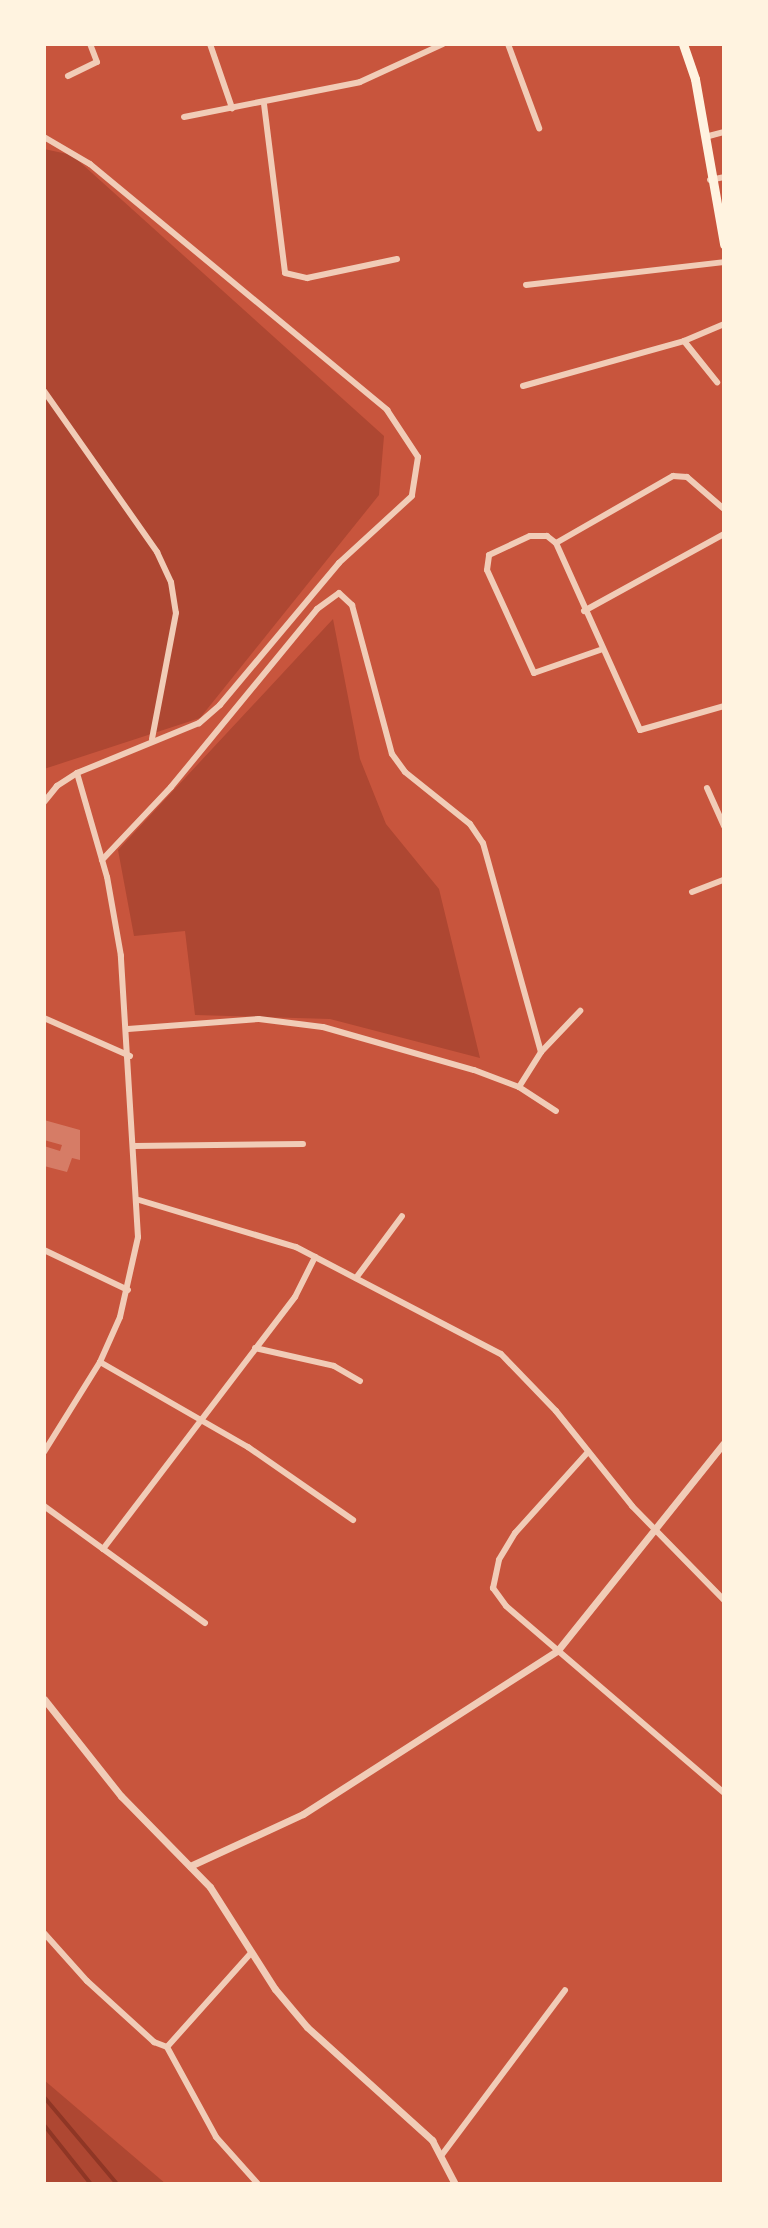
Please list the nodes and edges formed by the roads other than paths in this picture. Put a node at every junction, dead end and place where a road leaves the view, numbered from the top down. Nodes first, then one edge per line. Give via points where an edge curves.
1 (90, 44) edge
2 (210, 44) edge
3 (443, 44) edge
4 (508, 44) edge
5 (683, 44) edge
6 (68, 76) dead end
7 (264, 104) junction
8 (232, 108) junction
9 (184, 117) dead end
10 (539, 128) dead end
11 (724, 132) edge
12 (44, 137) edge
13 (705, 137) junction
14 (724, 177) edge
15 (710, 180) junction
16 (724, 244) edge
17 (397, 259) dead end
18 (724, 262) edge
19 (526, 285) dead end
20 (724, 324) edge
21 (684, 341) junction
22 (717, 382) dead end
23 (523, 386) dead end
24 (44, 391) edge
25 (724, 509) edge
26 (724, 534) edge
27 (556, 543) junction
28 (584, 611) junction
29 (600, 650) junction
30 (724, 706) edge
31 (152, 739) junction
32 (77, 773) junction
33 (707, 788) dead end
34 (44, 802) edge
35 (724, 826) edge
36 (102, 860) junction
37 (724, 880) edge
38 (692, 892) dead end
39 (580, 1011) dead end
40 (44, 1018) edge
41 (128, 1029) junction
42 (541, 1052) junction
43 (130, 1056) junction
44 (519, 1087) junction
45 (556, 1111) dead end
46 (303, 1144) dead end
47 (134, 1146) junction
48 (139, 1200) junction
49 (402, 1216) dead end
50 (44, 1250) edge
51 (315, 1257) junction
52 (356, 1278) junction
53 (128, 1290) junction
54 (255, 1348) junction
55 (100, 1362) junction
56 (360, 1381) dead end
57 (197, 1420) junction
58 (724, 1443) edge
59 (44, 1452) edge
60 (588, 1452) junction
61 (44, 1506) edge
62 (353, 1520) dead end
63 (655, 1528) junction
64 (103, 1549) junction
65 (724, 1600) edge
66 (205, 1623) dead end
67 (558, 1650) junction
68 (44, 1699) edge
69 (724, 1793) edge
70 (190, 1866) junction
71 (44, 1933) edge
72 (252, 1952) junction
73 (565, 1990) dead end
74 (167, 2047) junction
75 (441, 2156) junction
76 (258, 2184) edge
77 (455, 2184) edge

1 - 6 street via 97,62
2 - 8 street
3 - 7 street via 384,75
4 - 10 street
5 - 13 highway
7 - 8 street
7 - 17 street via 285,273 298,279
8 - 9 street
11 - 13 street
12 - 31 street via 90,164 387,410 418,457 412,496 339,563 220,705 199,723
13 - 15 highway
14 - 15 street
15 - 16 highway
18 - 19 street
20 - 21 street
21 - 22 street
21 - 23 street
24 - 31 street via 157,552 171,582 176,613
25 - 27 street via 687,477 673,476
26 - 28 street
27 - 28 street
27 - 29 street via 547,536 530,536 489,555 487,570 534,673
28 - 29 street
29 - 30 street via 640,730
31 - 32 street
32 - 34 street
32 - 36 street
33 - 35 street
36 - 41 street
36 - 42 street via 171,787 317,609 339,593 352,605 392,754 405,772 470,824 483,843
37 - 38 street
39 - 42 street
40 - 43 street
41 - 43 street
41 - 44 street via 259,1019 323,1027
42 - 44 street
43 - 47 street
44 - 45 street
46 - 47 street
47 - 48 street
48 - 51 street
48 - 53 street
49 - 52 street
50 - 53 street
51 - 52 street
51 - 54 street via 295,1297
52 - 60 street via 501,1354
53 - 55 street
54 - 56 street via 334,1366
54 - 57 street
55 - 57 street
55 - 59 street
57 - 62 street via 248,1447
57 - 64 street
58 - 63 street
60 - 63 street
60 - 67 street via 515,1533 493,1579 497,1597
61 - 64 street
63 - 65 street
63 - 67 street
64 - 66 street
67 - 69 street
67 - 70 street via 303,1814
68 - 70 street via 121,1796
70 - 72 street
71 - 74 street via 87,1981 154,2042
72 - 74 street
72 - 75 street via 307,2027 397,2104
73 - 75 street
74 - 76 street via 216,2137
75 - 77 street

